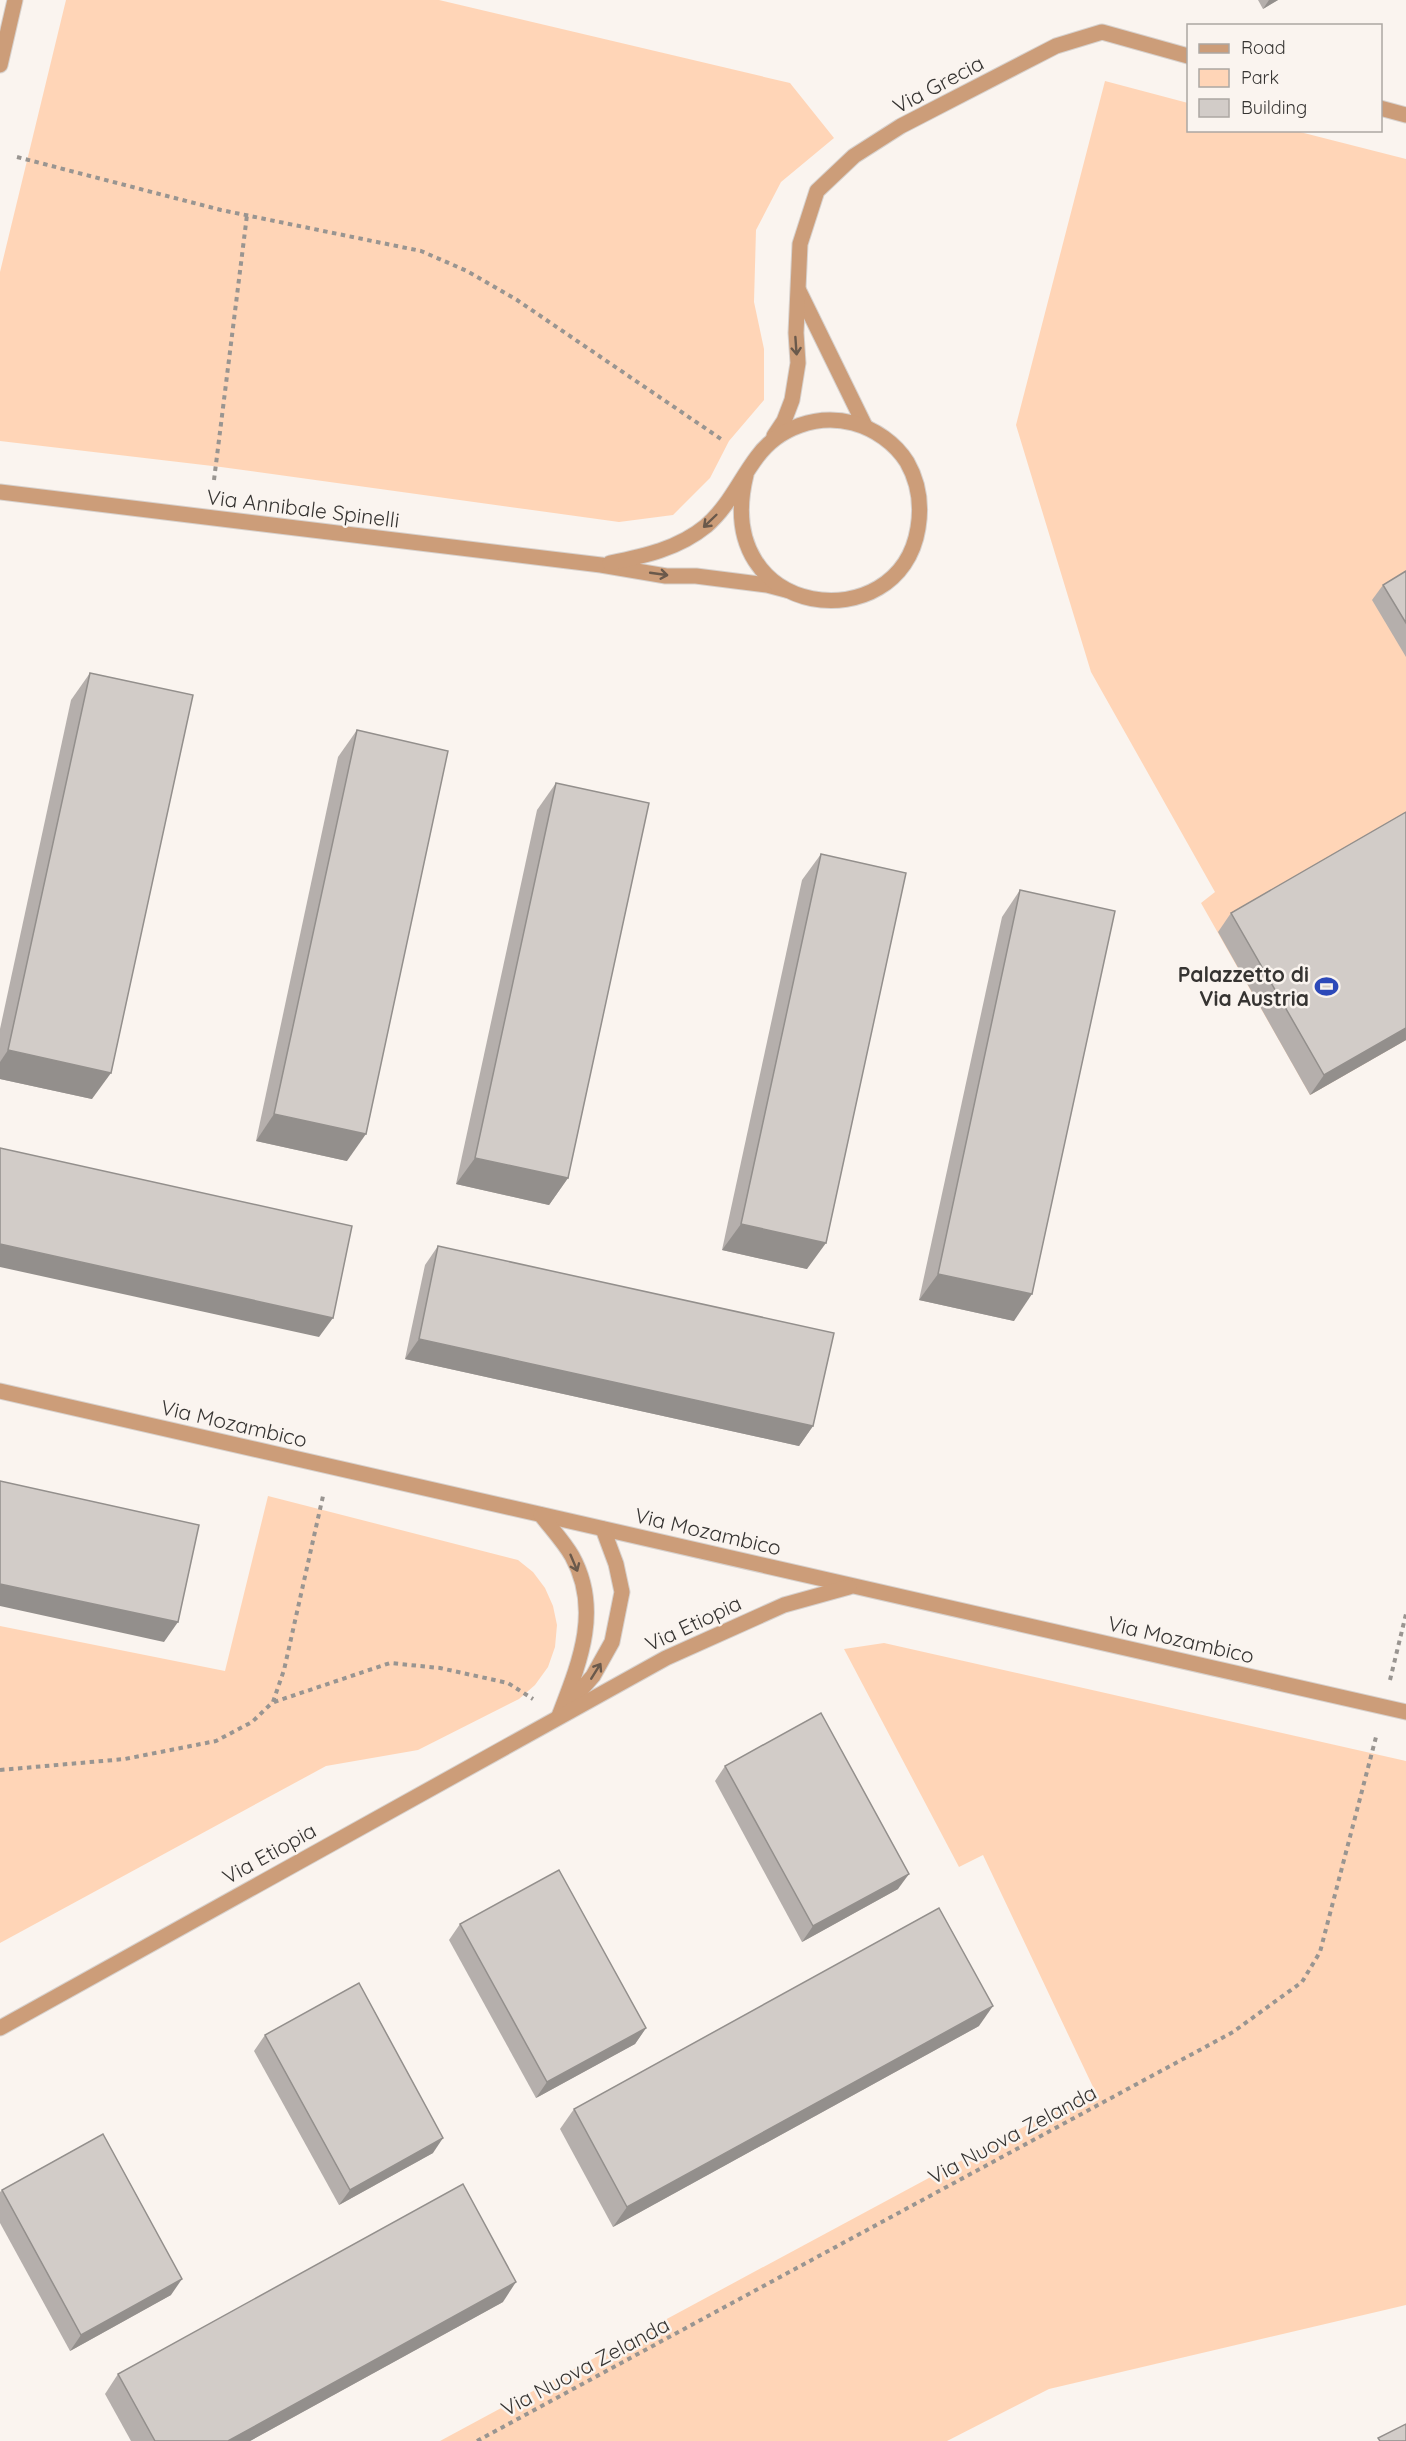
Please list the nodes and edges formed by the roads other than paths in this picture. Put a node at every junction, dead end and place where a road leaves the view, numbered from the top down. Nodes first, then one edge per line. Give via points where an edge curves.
1 (15, 0) edge
2 (1187, 56) edge
3 (0, 65) edge
4 (1382, 109) edge
5 (1406, 115) edge
6 (797, 288) junction
7 (865, 426) junction
8 (770, 442) junction
9 (746, 475) junction
10 (0, 492) edge
11 (601, 565) junction
12 (786, 590) junction
13 (0, 1391) edge
14 (542, 1515) junction
15 (603, 1529) junction
16 (852, 1586) junction
17 (1406, 1712) edge
18 (558, 1716) junction
19 (0, 2028) edge

1 - 3 street
2 - 6 street, Via Grecia via 1102,32 1056,46 902,126 854,156 817,191 800,244
4 - 5 street
6 - 7 street
6 -> 8 street, Via Grecia via 798,363 792,400
7 - 8 street via 841,420 815,421
7 - 12 street via 888,441 906,461 918,486 921,513 916,540 904,563 885,583 863,596 837,602 811,599
8 - 9 street
9 -> 11 street, Via Annibale Spinelli via 733,497 683,542 652,554
9 - 12 street via 740,500 744,536 765,574
10 - 11 street, Via Annibale Spinelli
11 -> 12 street, Via Annibale Spinelli
13 - 14 street, Via Mozambico
14 - 15 street, Via Mozambico
14 -> 18 street via 572,1556 586,1594 587,1628 580,1661
15 - 16 street, Via Mozambico
18 -> 15 street, Via Etiopia via 593,1676 612,1642 622,1592
16 - 17 street, Via Mozambico
16 - 18 street, Via Etiopia via 784,1605 722,1631
18 - 19 street, Via Etiopia

